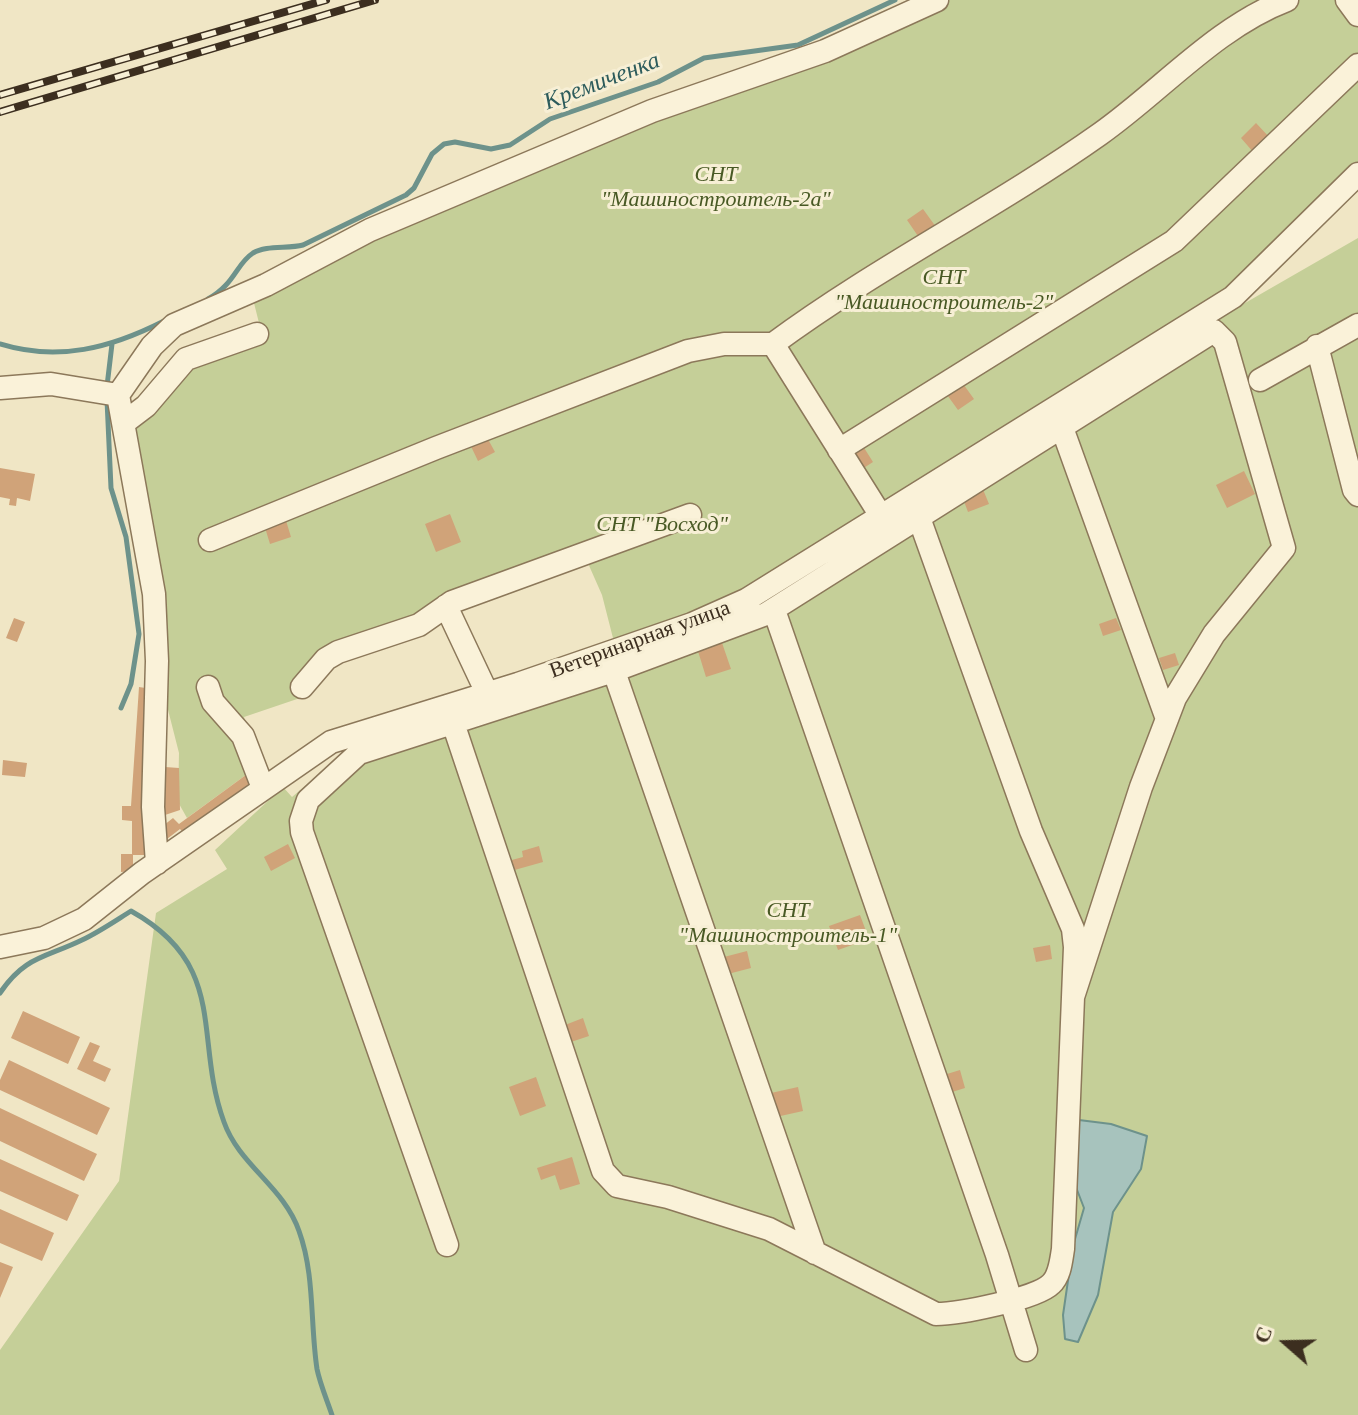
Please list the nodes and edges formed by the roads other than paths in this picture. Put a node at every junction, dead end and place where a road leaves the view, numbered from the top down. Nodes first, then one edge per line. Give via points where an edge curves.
1 (937, 0) edge
2 (1287, 0) edge
3 (1347, 0) edge
4 (1358, 15) edge
5 (1358, 65) edge
6 (1358, 174) edge
7 (1358, 325) edge
8 (257, 334) dead end
9 (773, 344) junction
10 (1317, 346) junction
11 (1260, 380) dead end
12 (0, 388) edge
13 (118, 395) junction
14 (125, 422) junction
15 (1061, 425) junction
16 (839, 450) junction
17 (1358, 495) edge
18 (690, 515) dead end
19 (918, 515) junction
20 (881, 516) junction
21 (210, 540) dead end
22 (446, 606) junction
23 (774, 610) junction
24 (610, 662) junction
25 (208, 687) dead end
26 (302, 687) dead end
27 (487, 693) junction
28 (1167, 719) junction
29 (453, 723) junction
30 (263, 788) junction
31 (157, 863) junction
32 (0, 947) edge
33 (1073, 997) junction
34 (447, 1245) dead end
35 (815, 1253) junction
36 (1011, 1299) junction
37 (1026, 1350) dead end

1 - 13 street via 825,51 652,111 370,230 266,285 174,325 152,346
2 - 9 street via 1261,11 1214,44 1082,146
3 - 4 street
5 - 16 street via 1174,241
6 - 20 street, Ветеринарная улица via 1233,297
7 - 10 street
8 - 14 street via 186,359
9 - 16 street
9 - 21 street via 724,344 688,351
10 - 11 street
10 - 17 street
12 - 13 street via 51,384
13 - 14 street
14 - 31 street via 157,631
15 - 19 street
15 - 28 street
15 - 28 street via 1208,332 1220,334 1225,342 1284,548 1214,634
16 - 20 street
18 - 22 street
19 - 23 street
19 - 33 street via 1031,831 1069,914 1075,947
20 - 24 street, Ветеринарная улица via 722,613
22 - 26 street via 419,625 338,652
22 - 27 street
23 - 24 street
23 - 36 street
24 - 27 street, Ветеринарная улица
24 - 29 street
24 - 35 street
25 - 30 street via 213,702 243,736
27 - 30 street, Ветеринарная улица via 331,742
28 - 33 street
29 - 34 street via 349,759 308,800 301,821
29 - 35 street via 603,1171 617,1186 769,1229
30 - 31 street, Ветеринарная улица
31 - 32 street, Ветеринарная улица via 73,925 44,938
33 - 36 street via 1060,1265 1050,1286
35 - 36 street via 936,1314
36 - 37 street

